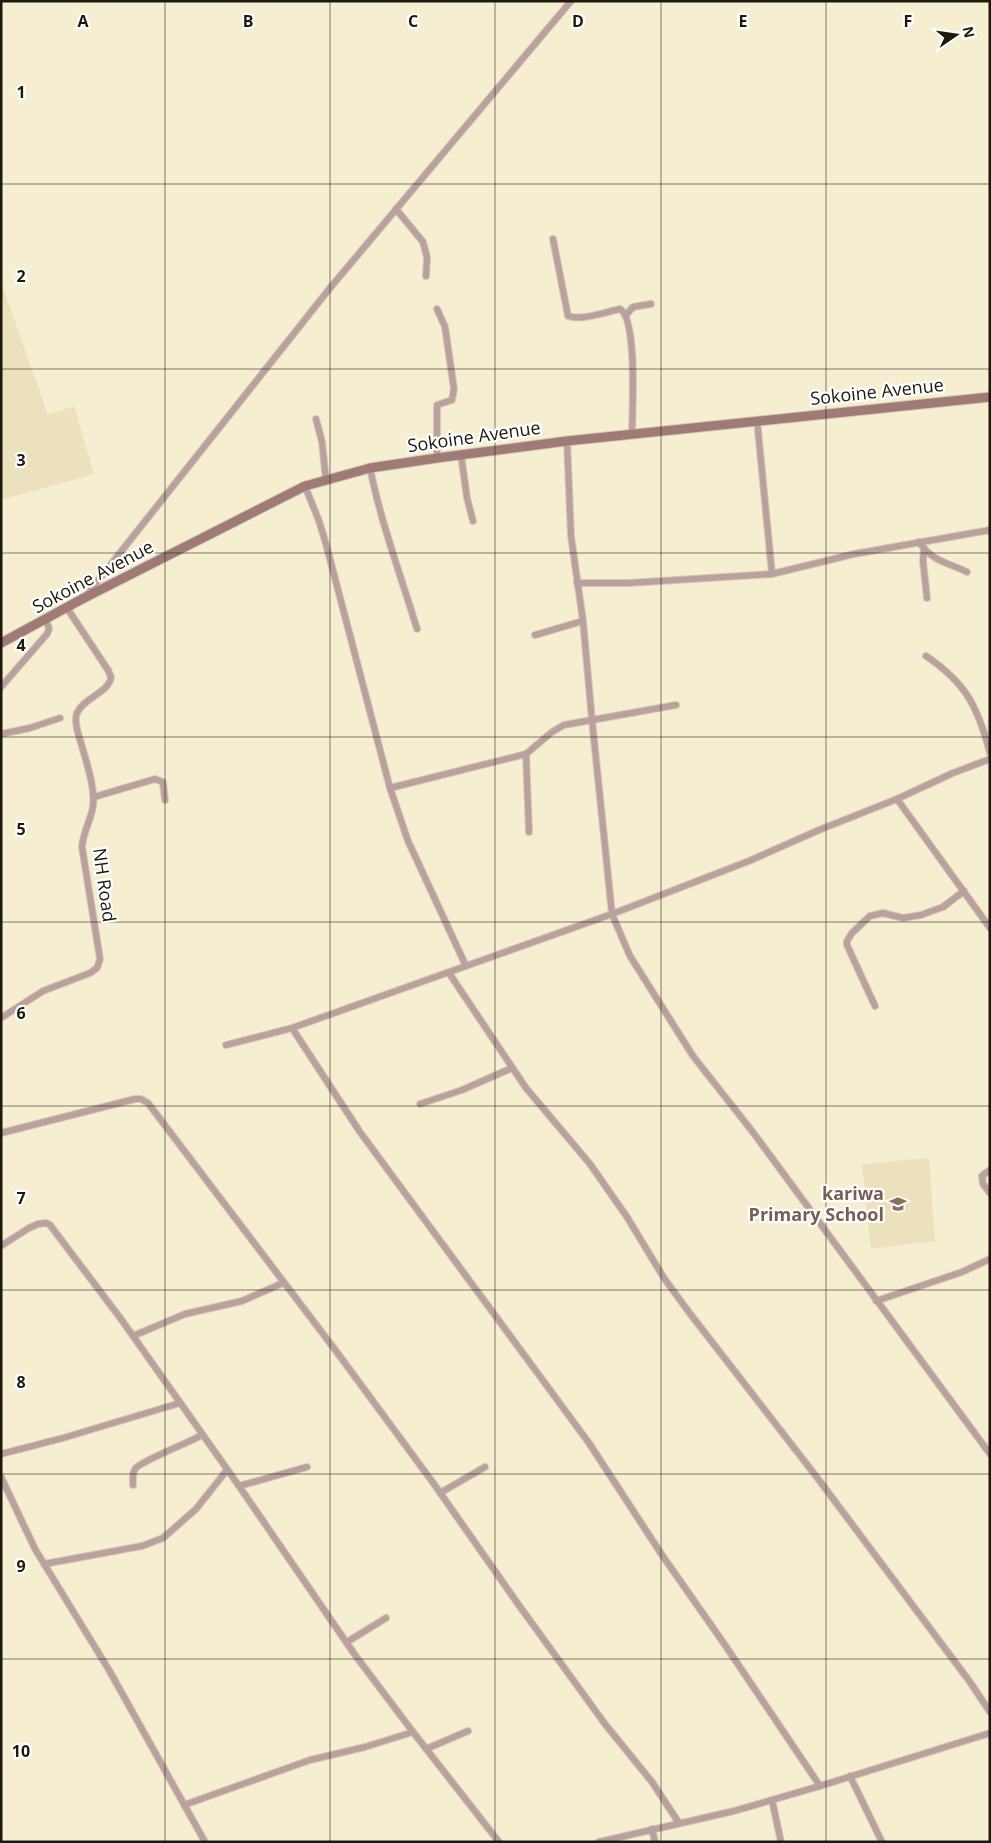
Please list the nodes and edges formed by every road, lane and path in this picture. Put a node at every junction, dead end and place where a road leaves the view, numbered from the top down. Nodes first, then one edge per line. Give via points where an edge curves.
1 (571, 1) edge
2 (396, 209) junction
3 (553, 239) dead end
4 (426, 276) dead end
5 (651, 304) dead end
6 (437, 309) dead end
7 (626, 315) junction
8 (990, 397) edge
9 (316, 419) dead end
10 (757, 420) junction
11 (632, 435) junction
12 (567, 441) junction
13 (461, 455) junction
14 (437, 458) junction
15 (370, 468) junction
16 (326, 480) junction
17 (305, 486) junction
18 (473, 521) dead end
19 (990, 530) edge
20 (919, 542) junction
21 (924, 549) junction
22 (967, 572) dead end
23 (772, 574) junction
24 (577, 583) junction
25 (84, 598) junction
26 (927, 598) dead end
27 (67, 608) junction
28 (46, 620) junction
29 (583, 621) junction
30 (417, 629) dead end
31 (535, 635) dead end
32 (1, 643) edge
33 (926, 656) dead end
34 (1, 687) edge
35 (676, 705) dead end
36 (60, 718) dead end
37 (592, 720) junction
38 (1, 734) edge
39 (990, 753) edge
40 (526, 754) junction
41 (990, 759) edge
42 (390, 788) junction
43 (94, 797) junction
44 (897, 799) junction
45 (166, 800) dead end
46 (530, 832) dead end
47 (964, 892) junction
48 (612, 914) junction
49 (990, 928) edge
50 (466, 966) junction
51 (449, 973) junction
52 (875, 1006) dead end
53 (1, 1018) edge
54 (292, 1028) junction
55 (226, 1045) dead end
56 (512, 1068) junction
57 (420, 1104) dead end
58 (1, 1133) edge
59 (990, 1170) edge
60 (990, 1193) edge
61 (1, 1246) edge
62 (990, 1259) edge
63 (283, 1283) junction
64 (876, 1302) junction
65 (133, 1336) junction
66 (180, 1403) junction
67 (202, 1435) junction
68 (1, 1454) edge
69 (990, 1454) edge
70 (307, 1467) dead end
71 (485, 1467) dead end
72 (227, 1470) junction
73 (1, 1477) edge
74 (133, 1485) dead end
75 (240, 1486) junction
76 (440, 1494) junction
77 (44, 1564) junction
78 (386, 1618) dead end
79 (347, 1642) junction
80 (990, 1712) edge
81 (468, 1731) dead end
82 (413, 1732) junction
83 (989, 1734) edge
84 (426, 1749) junction
85 (850, 1776) junction
86 (820, 1786) junction
87 (772, 1800) junction
88 (184, 1805) junction
89 (679, 1823) junction
90 (652, 1829) junction
91 (205, 1842) edge
92 (499, 1842) edge
93 (599, 1842) edge
94 (655, 1842) edge
95 (781, 1842) edge
96 (882, 1842) edge

1 - 2 street
2 - 4 street via 423,242
2 - 25 street
3 - 7 street via 568,316 587,316 620,309
5 - 7 street via 633,307
6 - 14 street via 445,327 454,389 452,400 437,405
7 - 11 street via 633,363
8 - 10 street, Sokoine Avenue
9 - 16 street
10 - 11 street, Sokoine Avenue
10 - 23 street
11 - 12 street, Sokoine Avenue
12 - 13 street, Sokoine Avenue
12 - 24 street via 571,536
13 - 14 street, Sokoine Avenue
13 - 18 street via 466,498
14 - 15 street, Sokoine Avenue
15 - 16 street, Sokoine Avenue
15 - 30 street
16 - 17 street, Sokoine Avenue
17 - 25 street, Sokoine Avenue
17 - 42 street via 326,544
19 - 20 street
20 - 21 street
20 - 23 street
21 - 22 street via 939,560
21 - 26 street
23 - 24 street
24 - 29 street
25 - 27 street, Sokoine Avenue
27 - 28 street, Sokoine Avenue
27 - 43 street, NH Road via 111,677 108,685 86,702 76,719
28 - 32 street, Sokoine Avenue
28 - 34 street via 47,634
29 - 31 street
29 - 37 street
33 - 39 street via 963,688 976,710
35 - 37 street
36 - 38 street
37 - 40 street via 564,724
37 - 48 street
40 - 42 street
40 - 46 street
41 - 44 street
42 - 50 street via 408,841
43 - 45 street via 155,779 163,782
43 - 53 street, NH Road via 82,847 99,965 90,972 43,991
44 - 47 street
44 - 48 street
47 - 49 street
47 - 52 street via 943,907 921,915 903,918 883,913 870,916 852,933 847,945
48 - 50 street
48 - 64 street via 630,956 694,1056
50 - 51 street
51 - 54 street
51 - 56 street
54 - 55 street
54 - 86 street via 360,1132 589,1443
56 - 57 street
56 - 80 street via 590,1164 688,1311 819,1480
58 - 63 street via 141,1099 157,1113
59 - 60 street via 982,1180
61 - 65 street via 29,1228 46,1223
62 - 64 street
63 - 65 street via 242,1301 199,1309
63 - 76 street
64 - 69 street
65 - 66 street
66 - 67 street
66 - 68 street
67 - 72 street
67 - 74 street via 139,1465 132,1474
70 - 75 street
71 - 76 street
72 - 75 street
72 - 77 street via 196,1509 163,1538 142,1546
73 - 77 street
75 - 79 street
76 - 89 street
77 - 88 street via 109,1670
78 - 79 street
79 - 82 street
81 - 84 street
82 - 84 street
82 - 88 street via 310,1760
83 - 85 street
84 - 92 street
85 - 86 street
85 - 96 street
86 - 87 street
87 - 89 street
87 - 95 street
88 - 91 street
89 - 90 street
90 - 93 street
90 - 94 street

